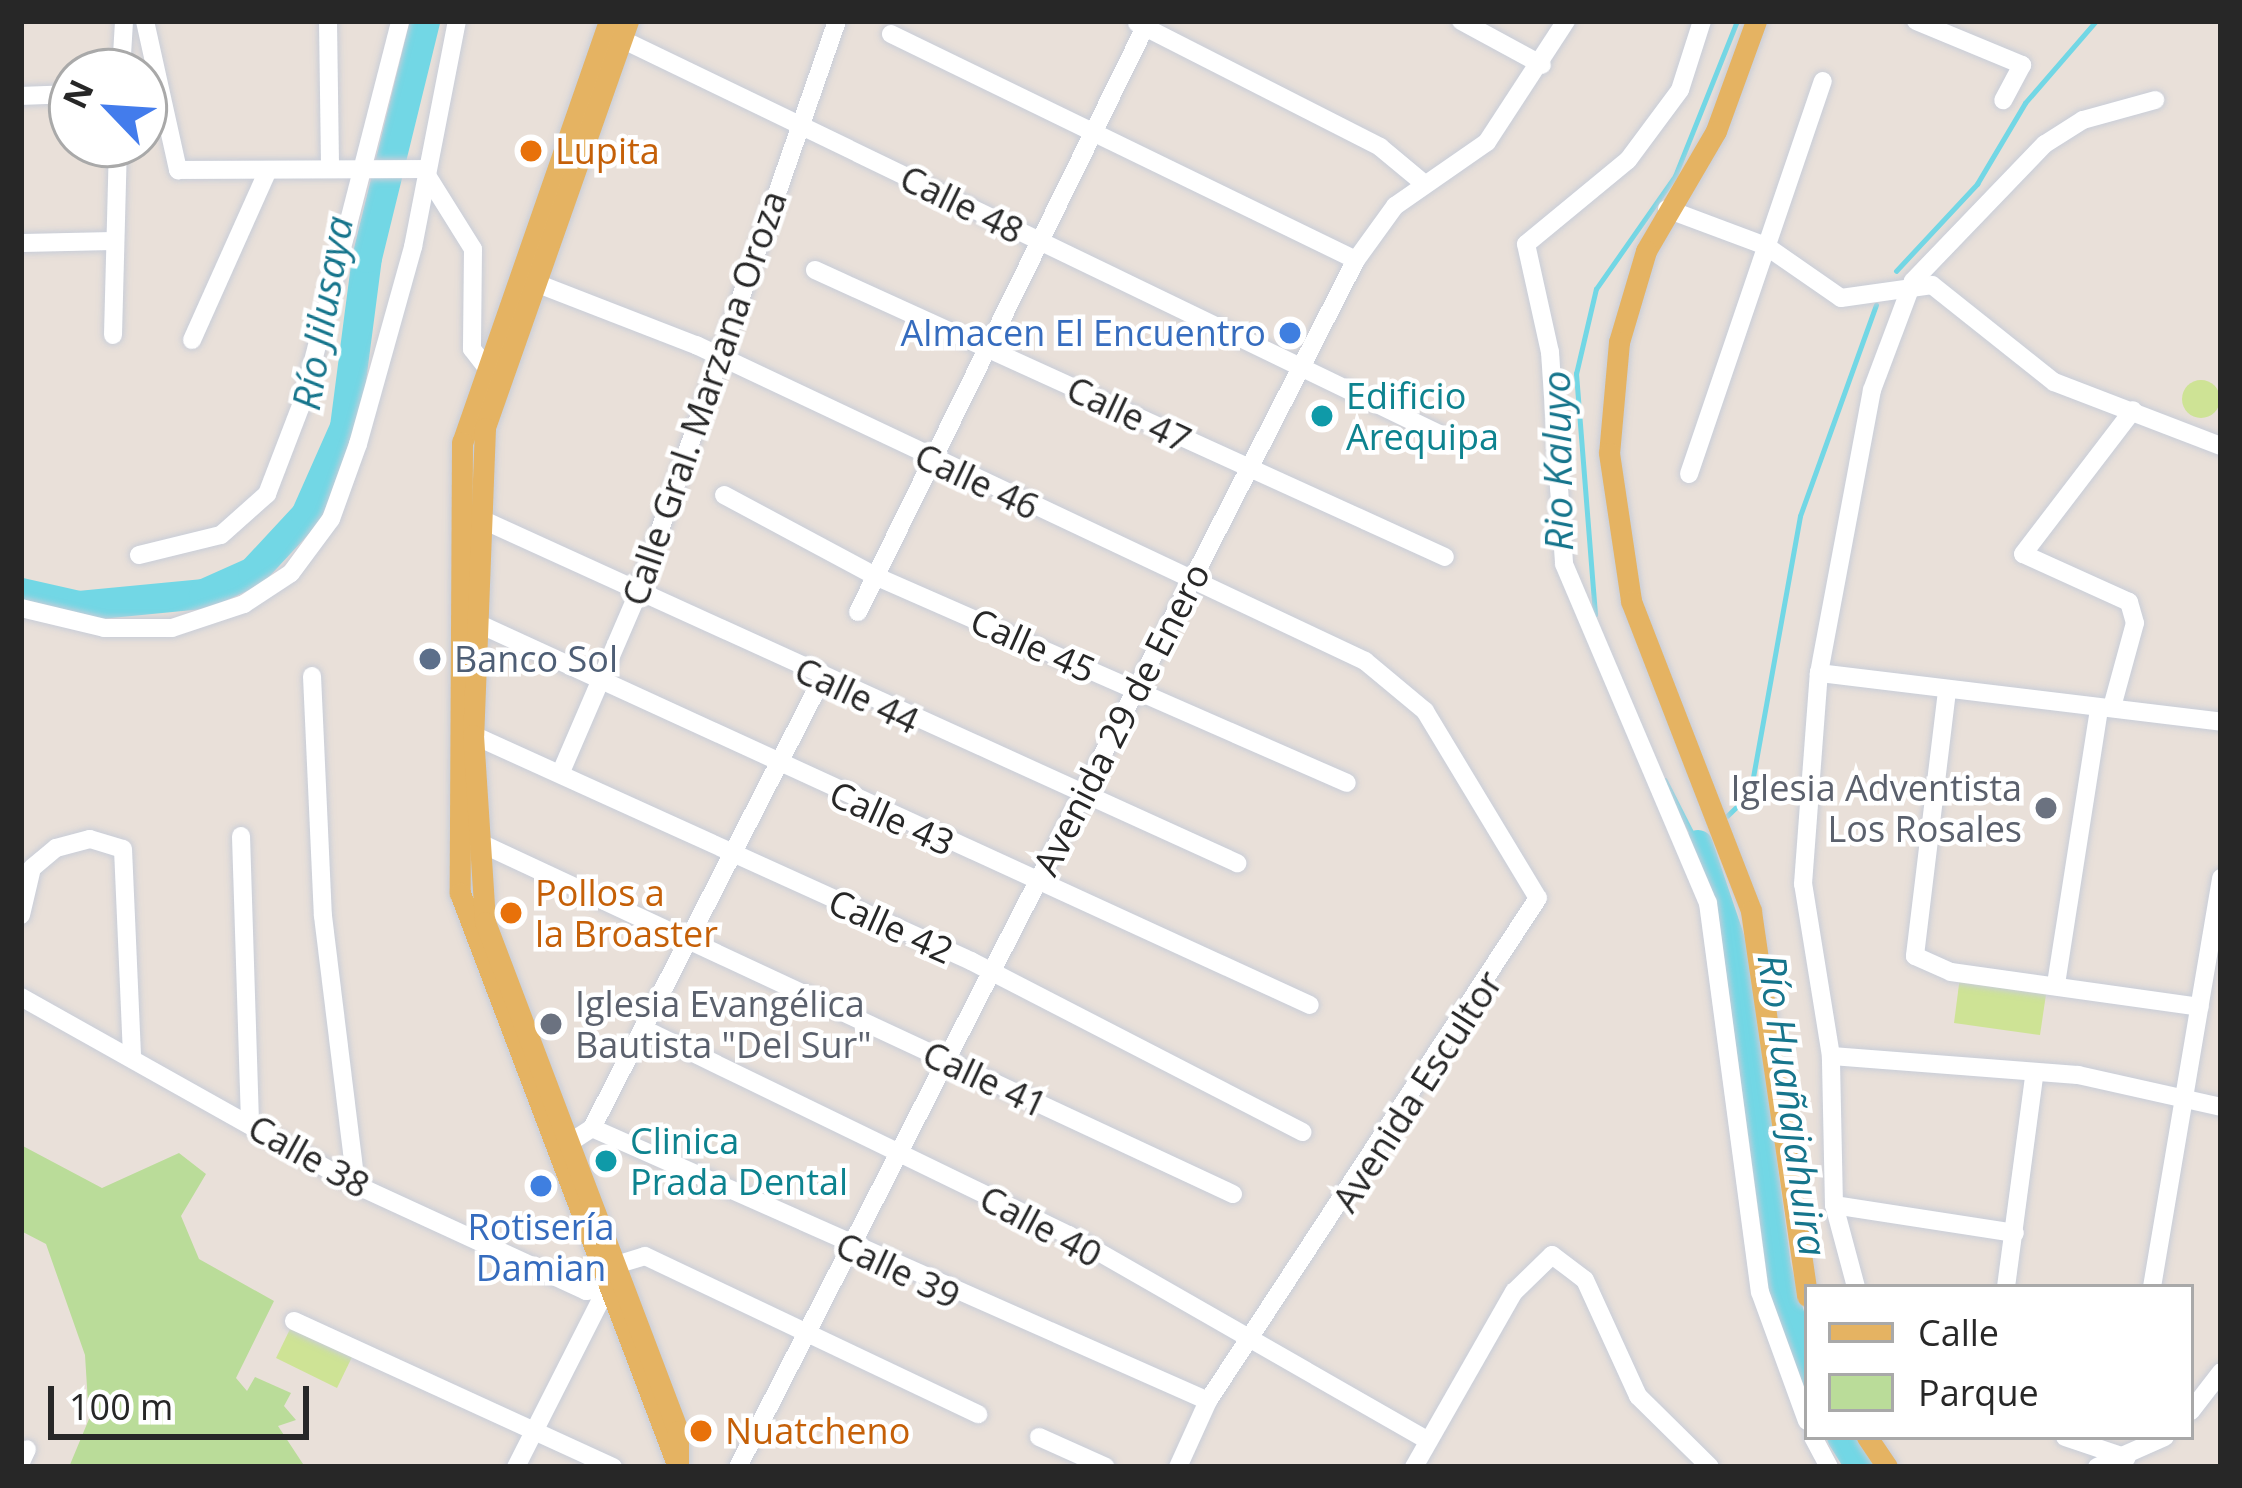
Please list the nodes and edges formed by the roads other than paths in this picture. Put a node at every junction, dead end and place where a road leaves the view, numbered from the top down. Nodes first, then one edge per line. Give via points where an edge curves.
1 (145, 21) edge
2 (328, 21) edge
3 (400, 21) edge
4 (457, 21) edge
5 (837, 21) edge
6 (1461, 21) edge
7 (1566, 21) edge
8 (1702, 21) edge
9 (1756, 21) edge
10 (1916, 21) edge
11 (1142, 23) edge
12 (616, 28) edge
13 (891, 34) dead end
14 (1542, 65) junction
15 (1823, 81) dead end
16 (2003, 100) dead end
17 (2155, 100) dead end
18 (799, 123) junction
19 (1089, 133) junction
20 (381, 166) junction
21 (117, 168) edge
22 (330, 168) junction
23 (423, 169) junction
24 (267, 172) junction
25 (1422, 182) junction
26 (1667, 209) junction
27 (1036, 241) junction
28 (115, 242) junction
29 (21, 243) edge
30 (1766, 246) junction
31 (1356, 260) junction
32 (815, 270) dead end
33 (525, 280) junction
34 (1909, 281) junction
35 (113, 335) dead end
36 (192, 340) dead end
37 (983, 348) junction
38 (716, 354) junction
39 (1303, 371) junction
40 (491, 375) junction
41 (2133, 410) junction
42 (1439, 434) dead end
43 (2221, 446) edge
44 (927, 457) junction
45 (1249, 469) junction
46 (1688, 474) dead end
47 (724, 495) dead end
48 (472, 519) junction
49 (140, 555) dead end
50 (1444, 557) dead end
51 (875, 576) junction
52 (1191, 583) junction
53 (638, 593) junction
54 (21, 608) edge
55 (858, 612) dead end
56 (468, 623) junction
57 (1819, 673) junction
58 (312, 676) dead end
59 (822, 679) junction
60 (604, 685) junction
61 (1138, 690) junction
62 (1947, 691) junction
63 (2106, 708) junction
64 (1425, 711) joint
65 (2221, 722) edge
66 (464, 735) junction
67 (779, 769) junction
68 (562, 772) junction
69 (1347, 784) dead end
70 (1086, 793) junction
71 (241, 836) dead end
72 (468, 843) junction
73 (734, 856) junction
74 (1237, 863) dead end
75 (2221, 878) edge
76 (1039, 880) junction
77 (21, 915) edge
78 (688, 942) junction
79 (989, 976) junction
80 (2056, 984) junction
81 (21, 998) edge
82 (1310, 1005) dead end
83 (2200, 1007) junction
84 (644, 1030) junction
85 (132, 1055) junction
86 (1831, 1056) junction
87 (947, 1060) junction
88 (2034, 1078) junction
89 (2188, 1104) junction
90 (2221, 1107) edge
91 (250, 1123) junction
92 (592, 1128) junction
93 (1303, 1132) dead end
94 (563, 1147) junction
95 (900, 1155) junction
96 (356, 1185) junction
97 (1233, 1194) dead end
98 (1834, 1205) junction
99 (2015, 1233) junction
100 (851, 1249) junction
101 (619, 1264) junction
102 (1805, 1284) edge
103 (1855, 1284) edge
104 (2006, 1284) edge
105 (2153, 1284) edge
106 (605, 1288) junction
107 (294, 1321) dead end
108 (808, 1332) junction
109 (1251, 1336) junction
110 (2221, 1372) edge
111 (1208, 1401) junction
112 (2194, 1407) edge
113 (1804, 1413) edge
114 (978, 1414) dead end
115 (534, 1431) junction
116 (1039, 1437) dead end
117 (1815, 1440) edge
118 (1869, 1440) edge
119 (2075, 1440) edge
120 (2159, 1440) edge
121 (1428, 1441) junction
122 (2127, 1458) junction
123 (516, 1467) edge
124 (613, 1467) edge
125 (738, 1467) edge
126 (1106, 1467) edge
127 (1178, 1467) edge
128 (1414, 1467) edge
129 (1710, 1467) edge
130 (1829, 1467) edge
131 (1887, 1467) edge
132 (2097, 1467) edge

1 - 24 street via 178,170
2 - 22 street
3 - 20 street
4 - 23 street
5 - 18 street, Calle Gral. Marzana Oroza
6 - 14 street
7 - 14 street, Avenida 29 de Enero
8 - 113 street via 1681,90 1628,160 1526,244 1551,383 1564,564 1708,903 1760,1292
9 - 26 main road via 1716,131
10 - 16 street via 2022,65
11 - 19 street
11 - 25 street via 1380,147
12 - 18 street, Calle 48
12 - 33 main road
13 - 19 street
14 - 25 street, Avenida 29 de Enero via 1487,142
15 - 30 street
17 - 34 street via 2127,102 2044,144
18 - 27 street, Calle 48
18 - 38 street, Calle Gral. Marzana Oroza
19 - 27 street
19 - 31 street
20 - 22 street
20 - 23 street
20 - 49 street via 267,494 221,535
21 - 28 street
22 - 24 street
23 - 40 street via 473,249
23 - 54 street via 358,444 331,519 291,573 244,604 172,628 104,628
24 - 36 street
25 - 31 street, Avenida 29 de Enero
26 - 30 street
26 - 102 main road via 1619,342 1609,453 1631,602 1751,911
27 - 37 street
27 - 39 street, Calle 48
28 - 29 street
28 - 35 street
30 - 34 street via 1841,298
30 - 46 street
31 - 39 street, Avenida 29 de Enero
32 - 37 street, Calle 47
33 - 38 street, Calle 46
33 - 40 main road
34 - 41 street via 2054,382
34 - 57 street via 1854,445
37 - 44 street
37 - 45 street, Calle 47
38 - 44 street, Calle 46
38 - 53 street, Calle Gral. Marzana Oroza
39 - 42 street, Calle 48
39 - 45 street, Avenida 29 de Enero
40 - 48 main road via 462,442
41 - 43 street
41 - 63 street via 2023,554 2129,602 2135,623
44 - 51 street
44 - 52 street, Calle 46
45 - 50 street, Calle 47
45 - 52 street, Avenida 29 de Enero
47 - 51 street, Calle 45
48 - 53 street, Calle 44
48 - 56 main road
51 - 55 street
51 - 61 street, Calle 45
52 - 61 street, Avenida 29 de Enero
52 - 64 street, Calle 46 via 1364,661
53 - 59 street, Calle 44
53 - 60 street, Calle Gral. Marzana Oroza
56 - 60 street, Calle 43
56 - 66 main road
57 - 62 street
57 - 86 street via 1803,884
58 - 96 street via 323,916
59 - 67 street
59 - 70 street, Calle 44
60 - 67 street, Calle 43
60 - 68 street, Calle Gral. Marzana Oroza
61 - 69 street, Calle 45
61 - 70 street, Avenida 29 de Enero
62 - 63 street
62 - 80 street via 1915,956 1951,972
63 - 65 street
63 - 80 street
64 - 109 street, Avenida Escultor via 1538,898
66 - 68 street, Calle 42
66 - 72 main road
67 - 73 street
67 - 76 street, Calle 43
68 - 73 street, Calle 42
70 - 74 street, Calle 44
70 - 76 street, Avenida 29 de Enero
71 - 91 street
72 - 78 street, Calle 41
72 - 94 main road via 490,941
73 - 78 street
73 - 79 street, Calle 42
75 - 83 street
76 - 79 street, Avenida 29 de Enero
76 - 82 street, Calle 43
77 - 85 street via 32,868 56,848 90,839 123,849
78 - 84 street
78 - 87 street, Calle 41
79 - 87 street, Avenida 29 de Enero
79 - 93 street, Calle 42
80 - 83 street
81 - 85 street, Calle 38
83 - 89 street
84 - 92 street
84 - 95 street, Calle 40
85 - 91 street, Calle 38
86 - 88 street
86 - 98 street
87 - 95 street, Avenida 29 de Enero
87 - 97 street, Calle 41
88 - 89 street via 2078,1075
88 - 99 street
89 - 90 street
89 - 105 street
91 - 96 street, Calle 38
92 - 94 street
92 - 100 street, Calle 39
94 - 101 main road
94 - 106 main road
95 - 100 street, Avenida 29 de Enero
95 - 109 street, Calle 40
96 - 106 street, Calle 38 via 586,1291
98 - 99 street
98 - 103 street
99 - 104 street
100 - 108 street, Avenida 29 de Enero
100 - 111 street, Calle 39
101 - 106 street
101 - 106 main road via 678,1431 678,1467
101 - 108 street via 645,1256
106 - 115 street
107 - 115 street
108 - 114 street
108 - 125 street, Avenida 29 de Enero
109 - 111 street, Avenida Escultor
109 - 121 street, Calle 40
110 - 112 street
111 - 127 street, Avenida Escultor
115 - 123 street
115 - 124 street
116 - 126 street
117 - 130 street
118 - 131 main road
119 - 122 street
120 - 122 street
121 - 128 street
121 - 129 street via 1514,1292 1552,1255 1585,1280 1638,1396
122 - 132 street

